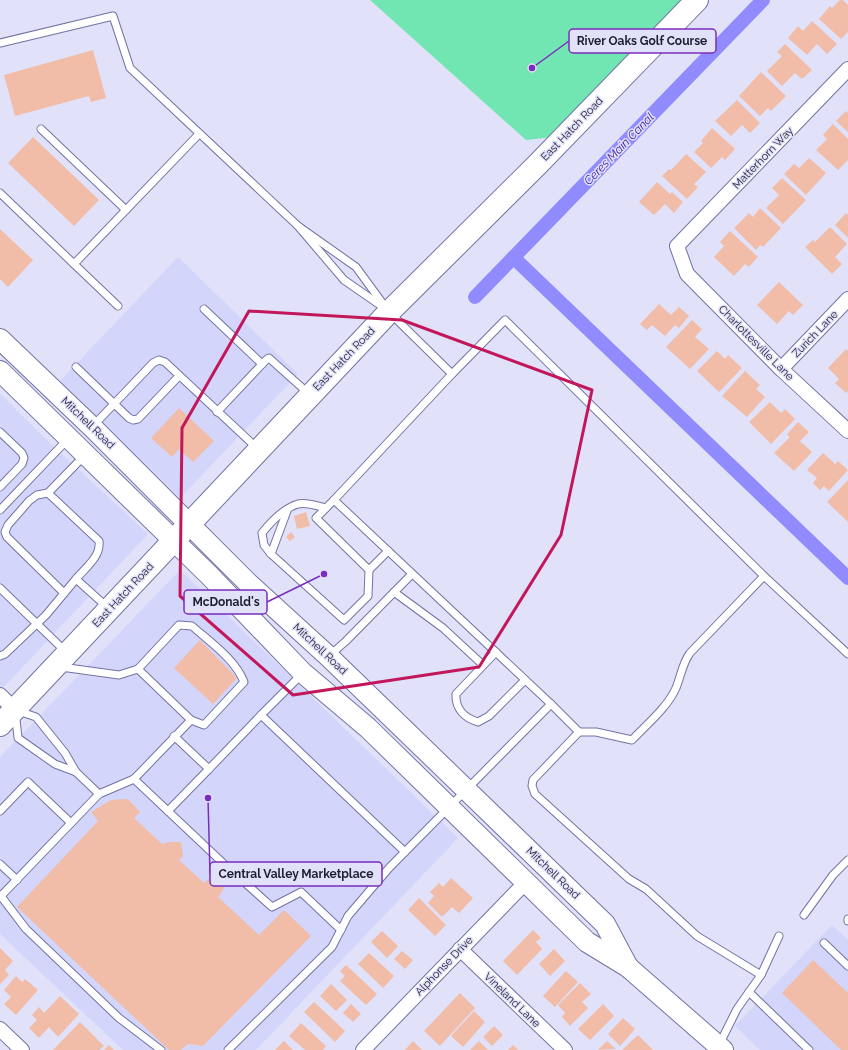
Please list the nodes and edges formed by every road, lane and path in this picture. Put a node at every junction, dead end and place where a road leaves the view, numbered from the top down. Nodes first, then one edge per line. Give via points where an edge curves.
1 (697, 0) edge
2 (0, 43) edge
3 (848, 69) edge
4 (41, 129) dead end
5 (199, 134) junction
6 (0, 193) edge
7 (126, 210) junction
8 (298, 226) junction
9 (677, 246) joint
10 (74, 264) junction
11 (848, 299) edge
12 (118, 306) dead end
13 (204, 309) dead end
14 (389, 312) junction
15 (0, 339) edge
16 (262, 364) junction
17 (76, 367) dead end
18 (781, 369) junction
19 (0, 371) edge
20 (452, 374) junction
21 (179, 376) junction
22 (310, 395) junction
23 (114, 404) junction
24 (216, 412) junction
25 (92, 427) junction
26 (848, 431) edge
27 (0, 432) edge
28 (68, 439) junction
29 (258, 450) junction
30 (85, 455) junction
31 (0, 487) edge
32 (48, 493) junction
33 (334, 500) junction
34 (326, 508) junction
35 (0, 510) edge
36 (287, 511) junction
37 (189, 522) junction
38 (174, 541) junction
39 (388, 551) junction
40 (272, 554) junction
41 (369, 570) junction
42 (412, 574) junction
43 (764, 576) junction
44 (76, 578) junction
45 (0, 588) edge
46 (394, 592) junction
47 (64, 593) junction
48 (110, 610) junction
49 (37, 624) junction
50 (496, 652) junction
51 (848, 654) edge
52 (0, 656) edge
53 (328, 656) junction
54 (63, 660) junction
55 (483, 665) junction
56 (138, 669) junction
57 (303, 673) junction
58 (525, 680) junction
59 (0, 695) edge
60 (551, 704) junction
61 (15, 710) junction
62 (261, 714) junction
63 (191, 720) junction
64 (0, 725) edge
65 (579, 732) junction
66 (174, 736) junction
67 (209, 769) junction
68 (76, 772) junction
69 (134, 779) junction
70 (466, 789) junction
71 (99, 794) junction
72 (448, 808) junction
73 (0, 810) edge
74 (168, 811) junction
75 (71, 823) junction
76 (404, 852) junction
77 (848, 860) edge
78 (0, 864) edge
79 (17, 880) junction
80 (526, 882) junction
81 (1, 896) edge
82 (804, 914) dead end
83 (341, 930) junction
84 (779, 936) dead end
85 (824, 943) dead end
86 (460, 949) junction
87 (848, 966) edge
88 (628, 967) junction
89 (761, 975) junction
90 (749, 992) junction
91 (0, 1029) edge
92 (719, 1049) edge
93 (22, 1050) edge
94 (161, 1050) edge
95 (228, 1050) edge
96 (363, 1050) edge
97 (565, 1050) edge
98 (809, 1050) edge

1 - 14 main road, East Hatch Road via 538,164
2 - 5 lane via 113,16 130,68
3 - 9 street, Matterhorn Way
4 - 7 lane
5 - 7 lane
5 - 8 lane
6 - 10 lane
7 - 10 lane
8 - 14 lane via 344,280
8 - 14 lane via 356,267
9 - 18 street, Charlottesville Lane via 688,274
10 - 12 lane
11 - 18 street, Zurich Lane
13 - 16 lane
14 - 20 lane
14 - 22 main road, East Hatch Road
15 - 25 main road, Mitchell Road
16 - 22 lane via 270,358
16 - 24 lane
17 - 23 lane
18 - 26 street, Charlottesville Lane
19 - 28 main road, Mitchell Road
20 - 33 lane
20 - 43 lane via 505,320
21 - 23 lane via 165,362 159,360 153,363
21 - 23 lane via 138,419 129,418
21 - 24 lane
22 - 29 main road, East Hatch Road
23 - 25 lane
24 - 29 lane
25 - 37 main road, Mitchell Road
27 - 31 lane via 24,458 22,464
28 - 30 main road, Mitchell Road
28 - 35 lane
29 - 37 main road, East Hatch Road
30 - 32 lane
30 - 38 main road, Mitchell Road
32 - 44 lane via 99,541 97,554
32 - 47 lane via 37,495 29,501 8,525 6,532 7,537
33 - 34 lane
33 - 39 lane
34 - 36 lane via 297,504
34 - 41 lane via 316,518
36 - 40 lane
36 - 40 lane via 272,520 262,533 264,545
37 - 38 main road, East Hatch Road
37 - 53 main road, Mitchell Road via 249,584
38 - 48 main road, East Hatch Road
38 - 57 main road, Mitchell Road
39 - 41 lane
39 - 42 lane
40 - 41 lane via 344,620 368,596
42 - 46 lane
42 - 50 lane
43 - 51 lane
43 - 65 lane via 690,653 684,661 677,687 671,697 632,740 596,732
44 - 47 lane
44 - 48 lane
45 - 49 lane
46 - 53 lane
46 - 55 lane via 443,628
47 - 49 lane
48 - 54 main road, East Hatch Road
49 - 52 lane
49 - 54 lane
50 - 55 lane
50 - 58 lane
53 - 70 main road, Mitchell Road
54 - 56 lane via 119,674
54 - 61 main road, East Hatch Road
55 - 58 lane via 456,694 455,702 469,719 478,722 489,716
56 - 63 lane
56 - 63 lane via 179,625 192,626 228,658 241,673 244,682 204,725
57 - 62 lane
57 - 72 main road, Mitchell Road via 368,728
58 - 60 lane
59 - 61 street
60 - 65 lane
60 - 70 lane
61 - 64 main road, East Hatch Road
61 - 68 lane via 36,717 65,753
61 - 68 lane via 18,738 55,764
62 - 67 lane
62 - 76 lane
63 - 66 lane
65 - 89 lane via 534,780 532,786 536,794 629,879 646,889 697,936
66 - 67 lane
66 - 69 lane
67 - 74 lane
68 - 71 lane
69 - 71 lane
69 - 74 lane
70 - 72 lane
70 - 88 main road, Mitchell Road via 606,924
71 - 75 lane
72 - 76 lane
72 - 80 main road, Mitchell Road
73 - 75 lane via 28,782
74 - 83 lane via 272,907 301,892
75 - 79 lane
76 - 83 lane via 348,916
77 - 82 lane
78 - 79 lane
79 - 81 lane
80 - 86 street, Alphonse Drive
80 - 88 main road, Mitchell Road via 587,942
81 - 94 lane via 26,929 119,1018
83 - 95 lane via 332,948
84 - 89 lane
85 - 87 lane
86 - 96 street, Alphonse Drive
86 - 97 street, Vineland Lane
88 - 92 main road, Mitchell Road
89 - 90 lane
90 - 92 lane via 737,1009
90 - 98 lane
91 - 93 street

